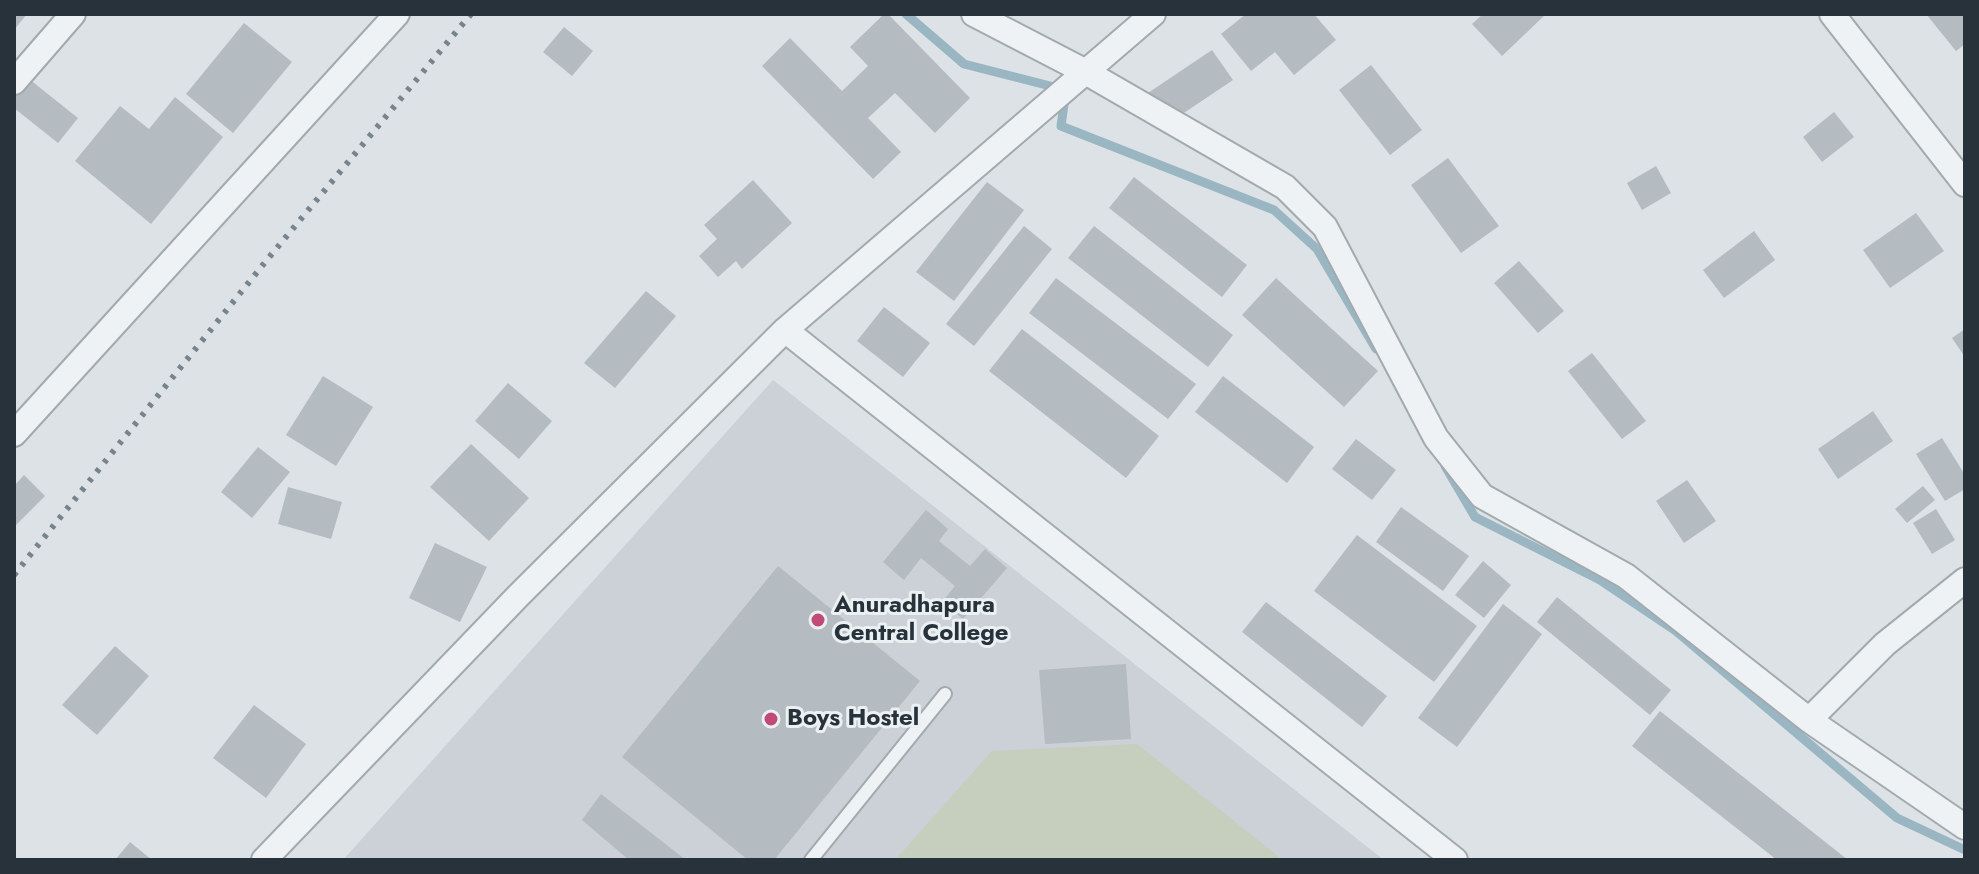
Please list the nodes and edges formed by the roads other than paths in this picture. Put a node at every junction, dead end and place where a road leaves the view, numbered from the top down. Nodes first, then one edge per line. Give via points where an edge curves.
1 (73, 14) edge
2 (397, 14) edge
3 (974, 14) edge
4 (1153, 14) edge
5 (1832, 14) edge
6 (1084, 71) junction
7 (14, 82) edge
8 (1965, 184) edge
9 (785, 330) junction
10 (14, 434) edge
11 (1965, 580) edge
12 (945, 694) dead end
13 (1809, 720) junction
14 (1965, 827) edge
15 (264, 860) edge
16 (811, 860) edge
17 (1455, 860) edge

1 - 7 street
2 - 10 street
3 - 6 street
4 - 6 street
5 - 8 street
6 - 9 street
6 - 13 street via 1285,187 1325,227 1436,438 1482,496 1626,576
9 - 15 street
9 - 17 street
11 - 13 street via 1885,644
12 - 16 lane
13 - 14 street

